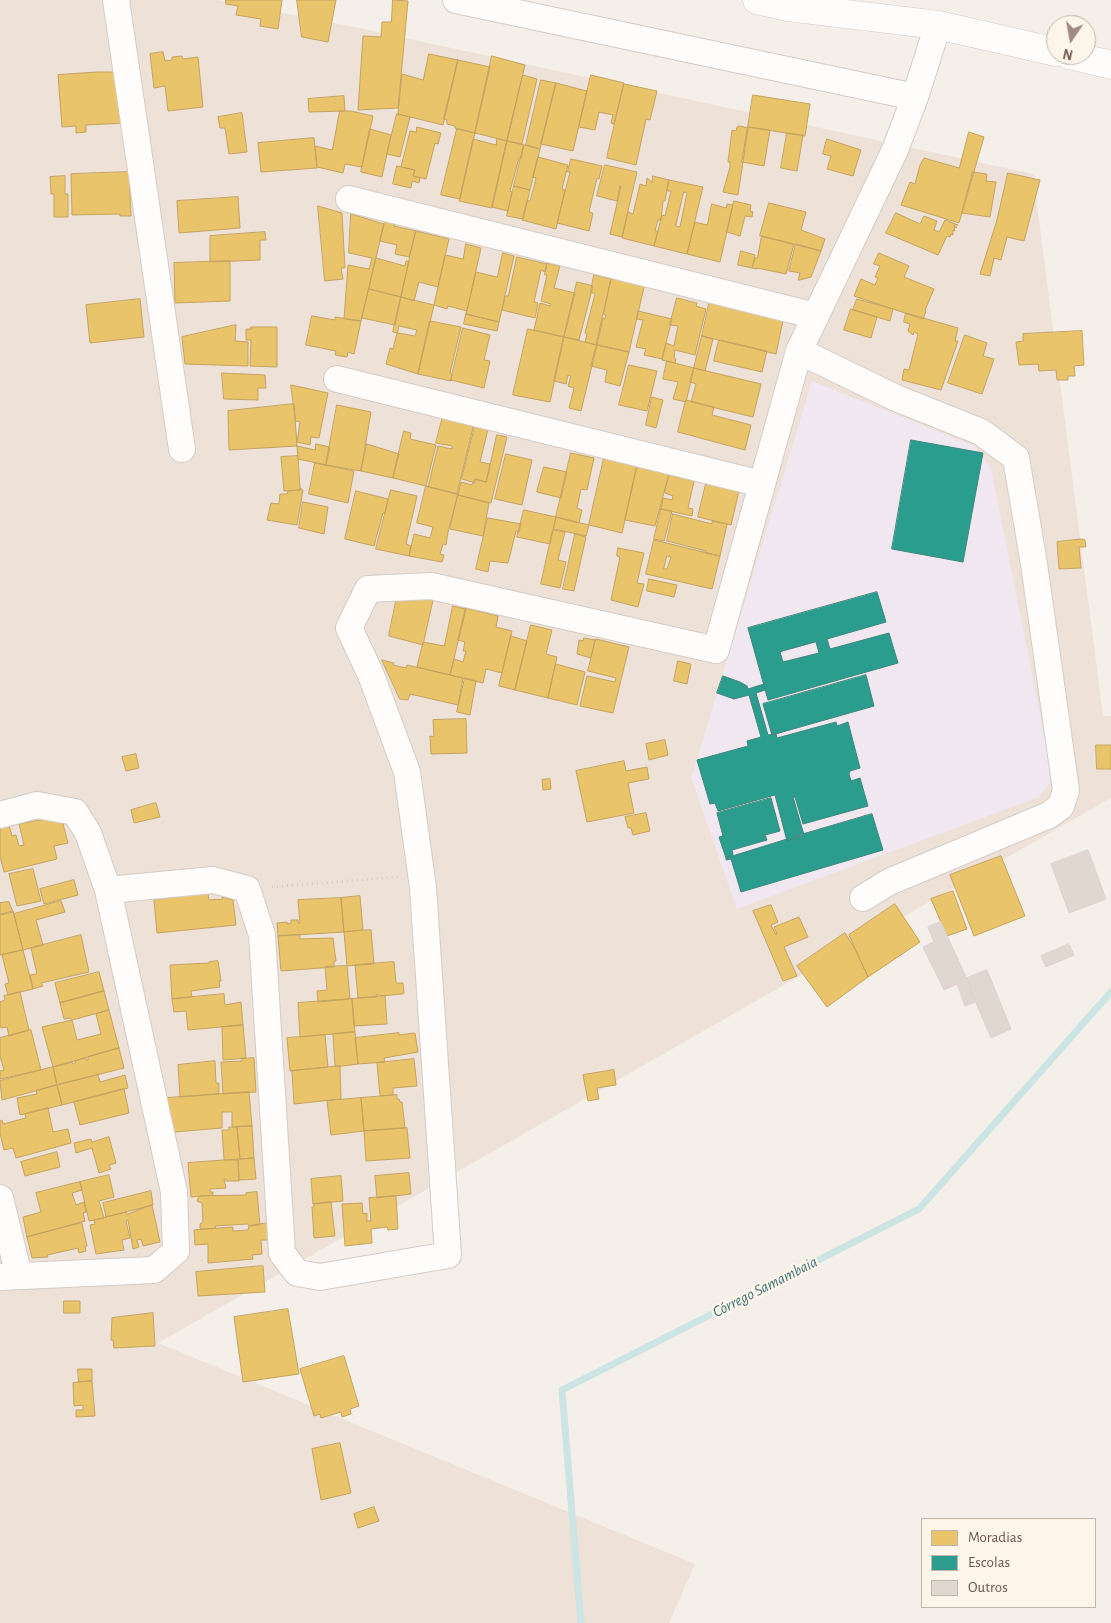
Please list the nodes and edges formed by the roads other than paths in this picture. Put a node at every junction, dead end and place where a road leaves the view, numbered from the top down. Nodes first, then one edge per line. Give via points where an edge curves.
1 (116, 0) edge
2 (456, 0) edge
3 (757, 0) edge
4 (938, 25) junction
5 (1046, 50) edge
6 (1096, 62) edge
7 (1111, 65) edge
8 (916, 97) junction
9 (349, 198) dead end
10 (816, 316) junction
11 (799, 351) junction
12 (337, 379) dead end
13 (182, 449) dead end
14 (762, 484) junction
15 (0, 815) edge
16 (108, 890) junction
17 (863, 898) dead end
18 (0, 1198) edge
19 (10, 1277) edge

1 - 13 street
2 - 8 street
3 - 4 main road via 788,7
4 - 5 main road
4 - 8 street
6 - 7 main road
8 - 10 street via 895,150
9 - 10 street
10 - 11 street
11 - 14 street
11 - 17 street via 896,398 981,432 1016,458 1066,790 1061,806 1049,816 889,882
12 - 14 street
14 - 16 street via 716,650 431,586 368,589 349,628 371,675 407,772 421,875 448,1255 320,1276 296,1273 282,1253 262,936 247,889 213,880
15 - 16 street via 37,805 76,812 88,833
16 - 19 street via 174,1192 176,1250 154,1270
18 - 19 street

